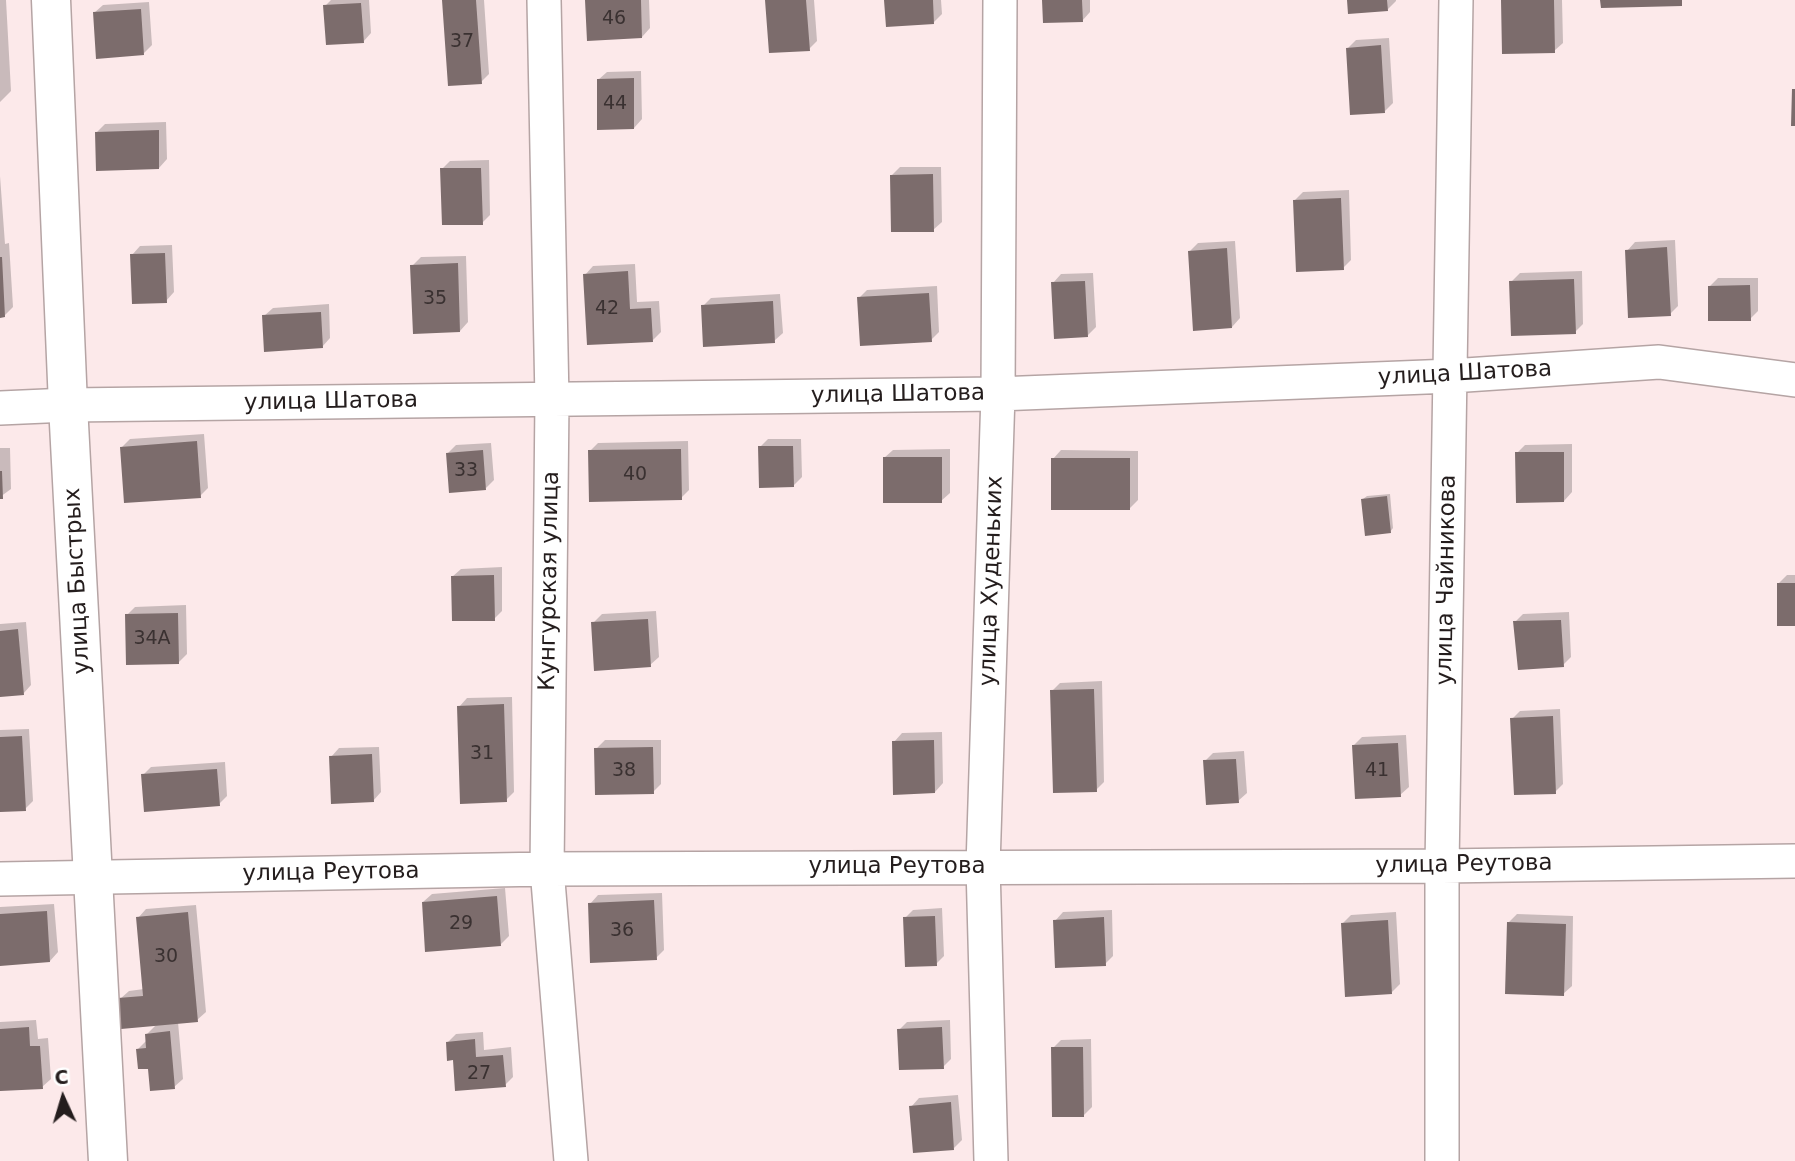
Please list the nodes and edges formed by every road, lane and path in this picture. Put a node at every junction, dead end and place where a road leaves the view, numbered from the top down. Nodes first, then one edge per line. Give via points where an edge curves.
1 (51, 0) edge
2 (544, 0) edge
3 (1000, 0) edge
4 (1456, 0) edge
5 (1451, 376) junction
6 (1795, 380) edge
7 (998, 394) junction
8 (552, 400) junction
9 (68, 405) junction
10 (0, 408) edge
11 (1795, 861) edge
12 (983, 866) junction
13 (1442, 866) junction
14 (547, 869) junction
15 (94, 877) junction
16 (0, 879) edge
17 (108, 1161) edge
18 (571, 1161) edge
19 (991, 1161) edge
20 (1442, 1161) edge

1 - 9 street, улица Быстрых
2 - 8 street, Кунгурская улица
3 - 7 street, улица Худеньких
4 - 5 street, улица Чайникова
5 - 6 street, улица Шатова via 1659,362
5 - 7 street, улица Шатова
5 - 13 street, улица Чайникова
7 - 8 street, улица Шатова
7 - 12 street, улица Худеньких
8 - 9 street, улица Шатова
8 - 14 street, Кунгурская улица
9 - 10 street, улица Шатова
9 - 15 street, улица Быстрых
11 - 13 street, улица Реутова
12 - 13 street, улица Реутова
12 - 14 street, улица Реутова
12 - 19 street, улица Худеньких
13 - 20 street, улица Чайникова
14 - 15 street, улица Реутова
14 - 18 street, Кунгурская улица
15 - 16 street, улица Реутова
15 - 17 street, улица Быстрых

